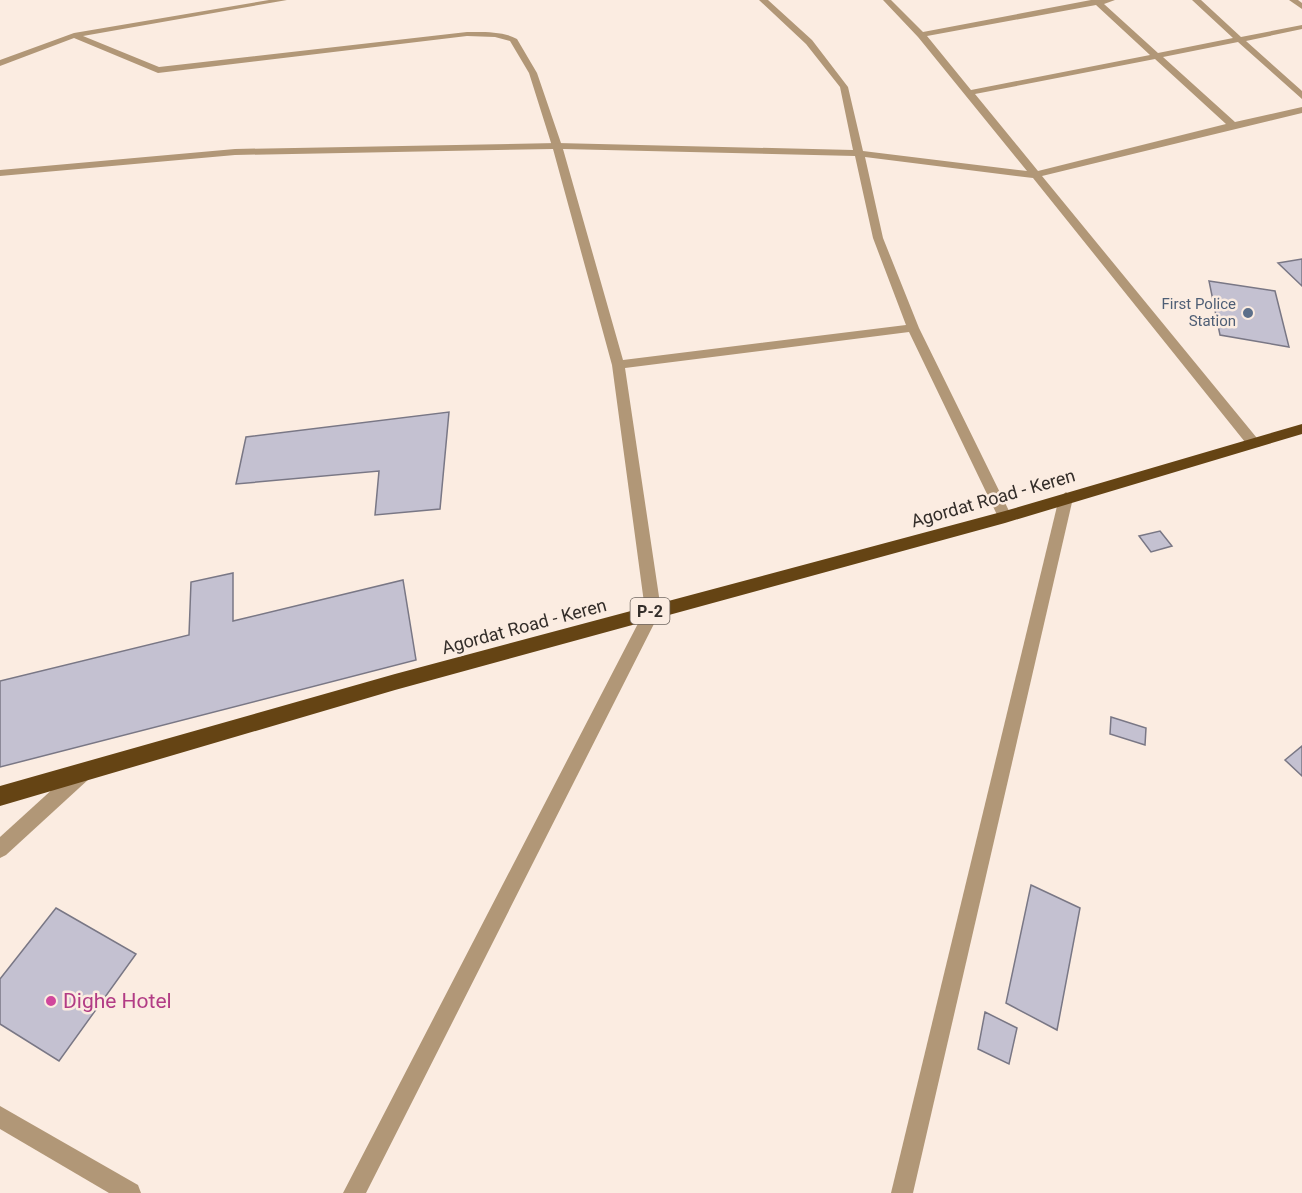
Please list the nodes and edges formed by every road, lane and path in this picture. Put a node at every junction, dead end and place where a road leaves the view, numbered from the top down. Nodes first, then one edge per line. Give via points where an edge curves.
1 (283, 0) edge
2 (764, 0) edge
3 (887, 0) edge
4 (1111, 0) edge
5 (1196, 0) edge
6 (1293, 0) edge
7 (1096, 1) edge
8 (1302, 7) edge
9 (1302, 27) edge
10 (74, 35) junction
11 (921, 35) junction
12 (1241, 39) junction
13 (1156, 55) junction
14 (0, 63) edge
15 (969, 93) junction
16 (1302, 96) edge
17 (1302, 110) edge
18 (1233, 125) junction
19 (557, 146) junction
20 (858, 153) junction
21 (0, 173) edge
22 (1035, 175) junction
23 (913, 327) junction
24 (618, 365) junction
25 (1302, 429) edge
26 (1254, 443) junction
27 (1066, 498) junction
28 (1005, 517) junction
29 (653, 610) junction
30 (84, 772) junction
31 (0, 796) edge
32 (0, 849) edge
33 (0, 1117) edge
34 (130, 1193) edge
35 (354, 1193) edge
36 (902, 1193) edge

1 - 10 street
2 - 20 street via 809,42 844,87
3 - 11 street
4 - 7 street
5 - 12 street
6 - 8 street
7 - 11 street
7 - 13 street
9 - 12 street
10 - 14 street
10 - 19 street via 158,70 467,34 513,39 533,73
11 - 15 street
12 - 13 street
12 - 16 street
13 - 15 street
13 - 18 street
15 - 22 street
17 - 18 street
18 - 22 street
19 - 20 street
19 - 21 street via 235,152
19 - 24 street
20 - 22 street
20 - 23 street via 878,238
22 - 26 street
23 - 24 street
23 - 28 street
24 - 29 street
25 - 26 highway, Agordat Road - Keren / P-2
26 - 27 highway, Agordat Road - Keren / P-2
27 - 28 highway, Agordat Road - Keren / P-2
27 - 36 street
28 - 29 highway, Agordat Road - Keren / P-2
29 - 30 highway, Agordat Road - Keren / P-2
29 - 35 street
30 - 31 highway, Agordat Road - Keren / P-2
30 - 32 street
33 - 34 street

